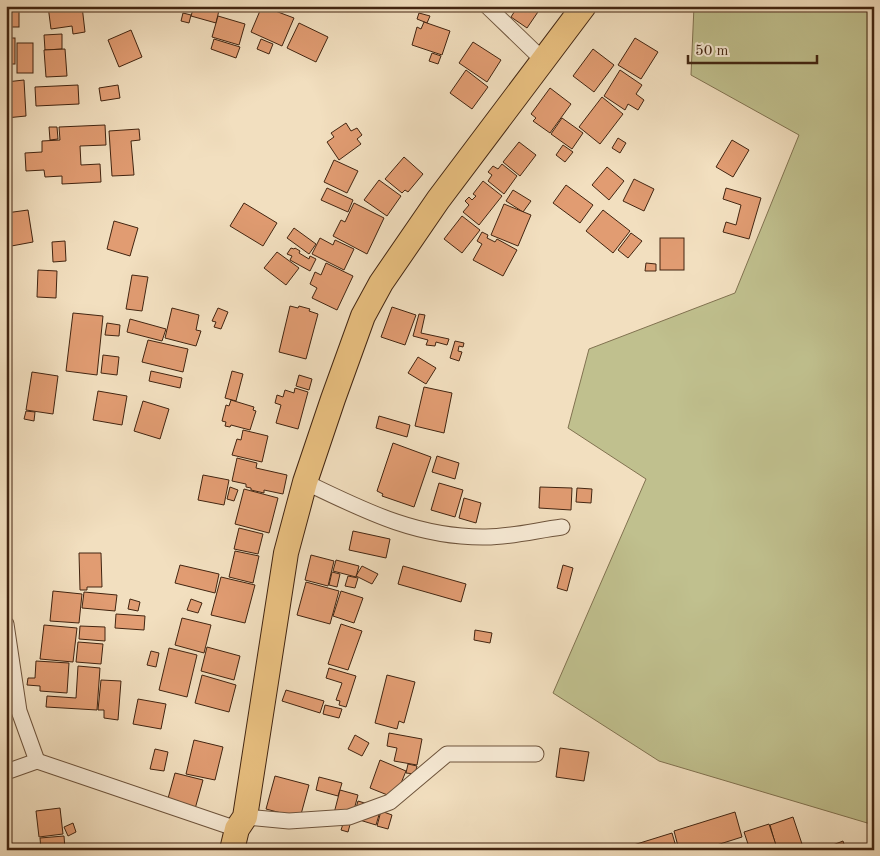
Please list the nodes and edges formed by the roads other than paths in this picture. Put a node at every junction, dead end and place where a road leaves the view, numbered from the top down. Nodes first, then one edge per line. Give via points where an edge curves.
1 (487, 6) edge
2 (584, 6) edge
3 (544, 61) junction
4 (305, 482) junction
5 (562, 527) dead end
6 (6, 624) edge
7 (536, 754) dead end
8 (37, 761) junction
9 (6, 772) edge
10 (238, 832) edge

1 - 3 street
2 - 3 main road
3 - 4 main road via 438,200 381,283 364,316
4 - 5 street via 367,513 448,535 488,537
4 - 10 main road via 286,553
6 - 8 street via 19,711
7 - 10 street via 448,754 390,802 349,817 289,821
8 - 9 street
8 - 10 street

